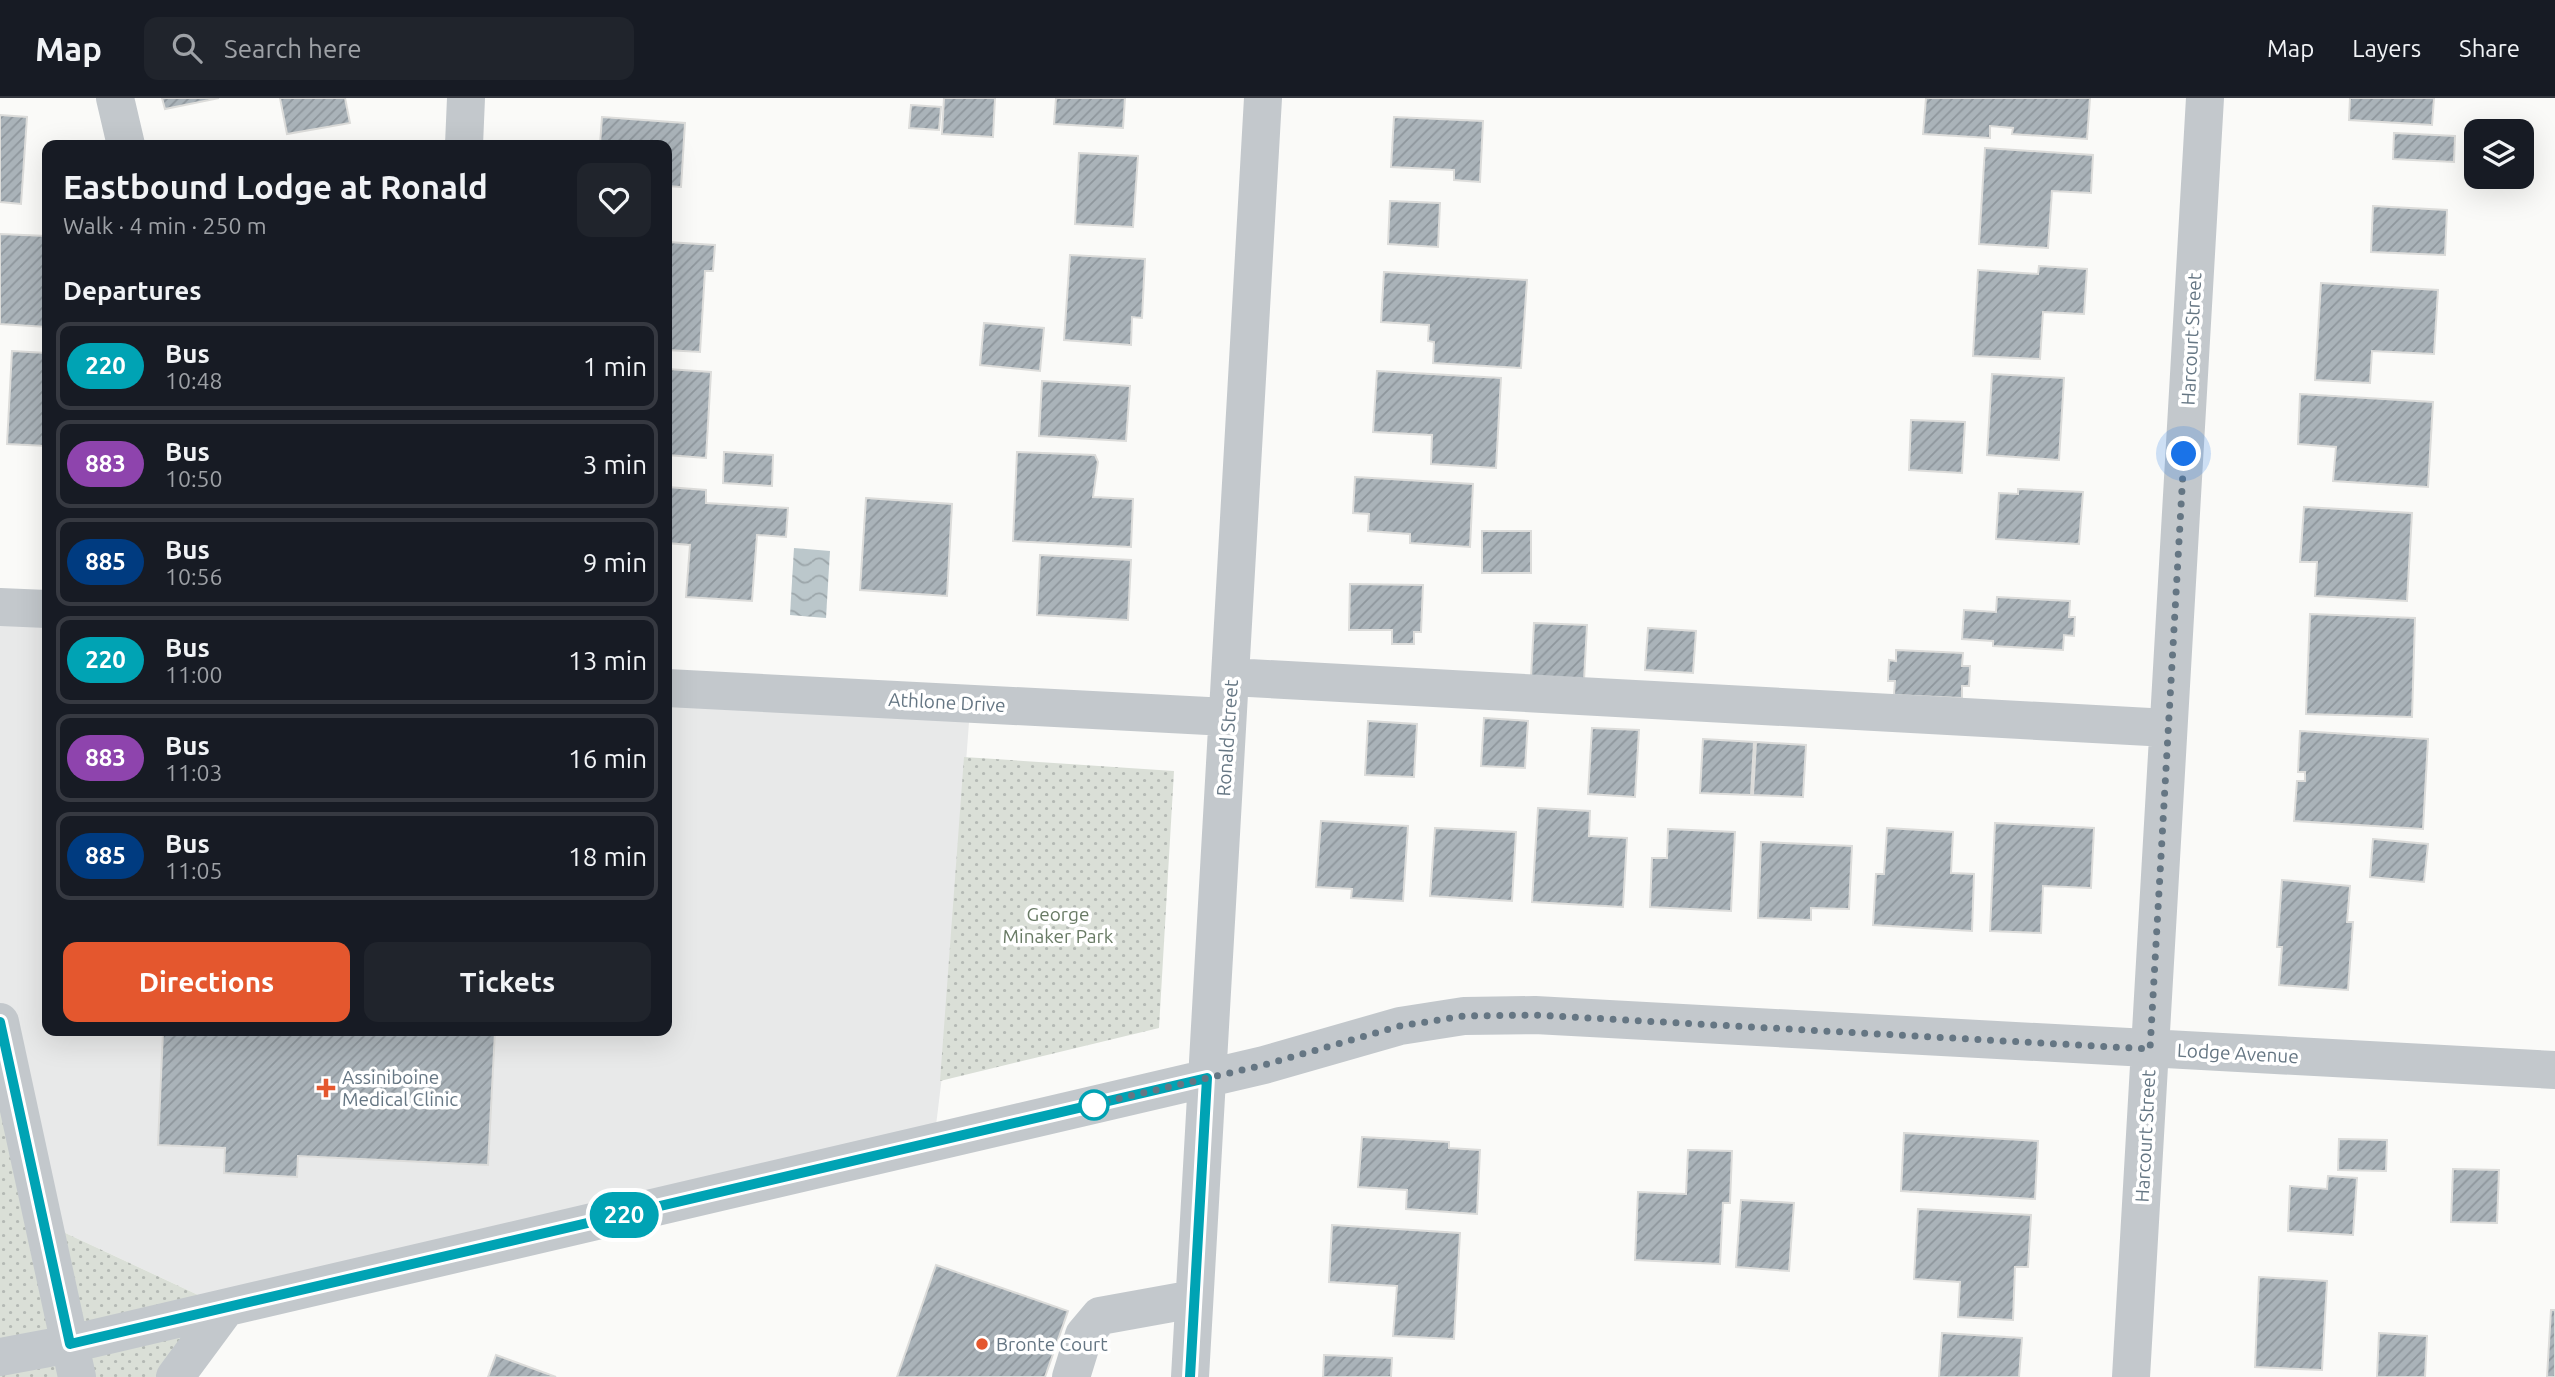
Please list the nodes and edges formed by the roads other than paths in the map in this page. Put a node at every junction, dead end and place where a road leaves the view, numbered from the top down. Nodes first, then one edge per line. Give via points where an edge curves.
1 (116, 98) edge
2 (466, 98) edge
3 (1263, 98) edge
4 (2205, 98) edge
5 (125, 140) edge
6 (464, 140) edge
7 (0, 607) edge
8 (42, 609) edge
9 (1231, 677) junction
10 (672, 688) edge
11 (1227, 717) junction
12 (2168, 728) junction
13 (0, 1022) edge
14 (2150, 1049) junction
15 (2555, 1070) edge
16 (1207, 1078) junction
17 (1194, 1299) junction
18 (226, 1307) junction
19 (0, 1357) edge
20 (74, 1361) edge
21 (175, 1377) edge
22 (1071, 1377) edge
23 (1190, 1377) edge
24 (2131, 1377) edge

1 - 5 street
2 - 6 street
3 - 9 street, Ronald Street
4 - 12 street, Harcourt Street
7 - 8 street
9 - 11 street, Ronald Street
9 - 12 street
10 - 11 street, Athlone Drive
11 - 16 street, Ronald Street
12 - 14 street, Harcourt Street
13 - 20 street
14 - 15 street, Lodge Avenue
14 - 16 street, Lodge Avenue via 1535,1015 1464,1016 1400,1026
14 - 24 street, Harcourt Street
16 - 17 street, Ronald Street
16 - 18 street, Lodge Avenue
17 - 22 street via 1100,1316 1084,1335
17 - 23 street, Ronald Street
18 - 20 street, Lodge Avenue
18 - 21 street
19 - 20 street, Lodge Avenue

